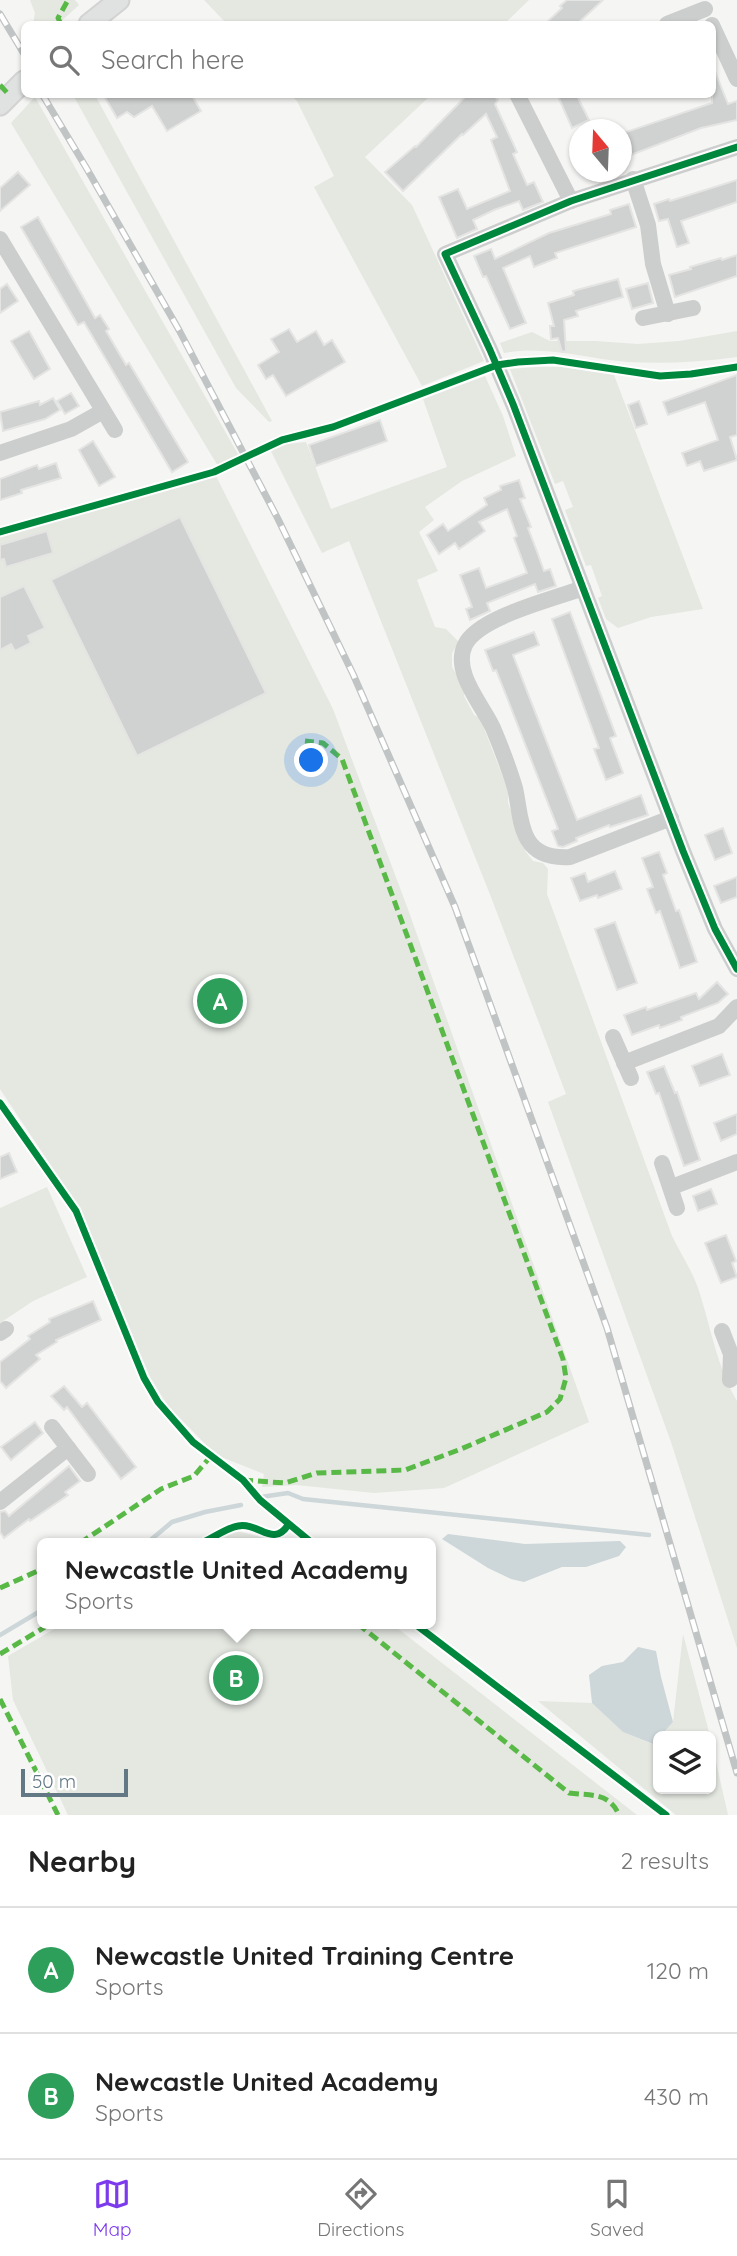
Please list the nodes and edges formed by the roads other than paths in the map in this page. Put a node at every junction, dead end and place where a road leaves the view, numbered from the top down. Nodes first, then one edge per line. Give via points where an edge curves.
1 (119, 0) edge
2 (703, 4) edge
3 (93, 21) edge
4 (672, 21) edge
5 (710, 21) edge
6 (716, 34) edge
7 (737, 79) edge
8 (21, 84) edge
9 (519, 98) edge
10 (5, 100) edge
11 (737, 147) edge
12 (633, 179) junction
13 (571, 201) junction
14 (0, 239) edge
15 (693, 308) dead end
16 (668, 314) junction
17 (643, 318) dead end
18 (103, 411) junction
19 (115, 430) dead end
20 (0, 453) edge
21 (583, 588) junction
22 (671, 817) junction
23 (737, 969) edge
24 (737, 1007) edge
25 (613, 1037) dead end
26 (624, 1063) junction
27 (631, 1079) dead end
28 (737, 1162) edge
29 (662, 1163) dead end
30 (672, 1187) junction
31 (677, 1208) dead end
32 (722, 1331) dead end
33 (734, 1353) edge
34 (730, 1380) dead end
35 (52, 1427) dead end
36 (68, 1448) junction
37 (89, 1474) dead end
38 (0, 1502) edge

1 - 3 main road
2 - 4 street
2 - 5 street
6 - 7 street
8 - 10 main road
9 - 13 street
11 - 12 street
12 - 13 street
12 - 16 street
13 - 21 street via 445,254 502,378
14 - 18 street
15 - 16 street
16 - 17 street
18 - 19 street
18 - 20 street via 71,429
21 - 22 street
21 - 22 street via 484,625 469,638 463,651 464,676 505,759 532,846 554,857 570,857
22 - 23 street via 715,929
24 - 26 street via 719,1026
25 - 26 street
26 - 27 street
28 - 30 street
29 - 30 street
30 - 31 street
32 - 33 street
33 - 34 street
35 - 36 street
36 - 37 street
36 - 38 street

